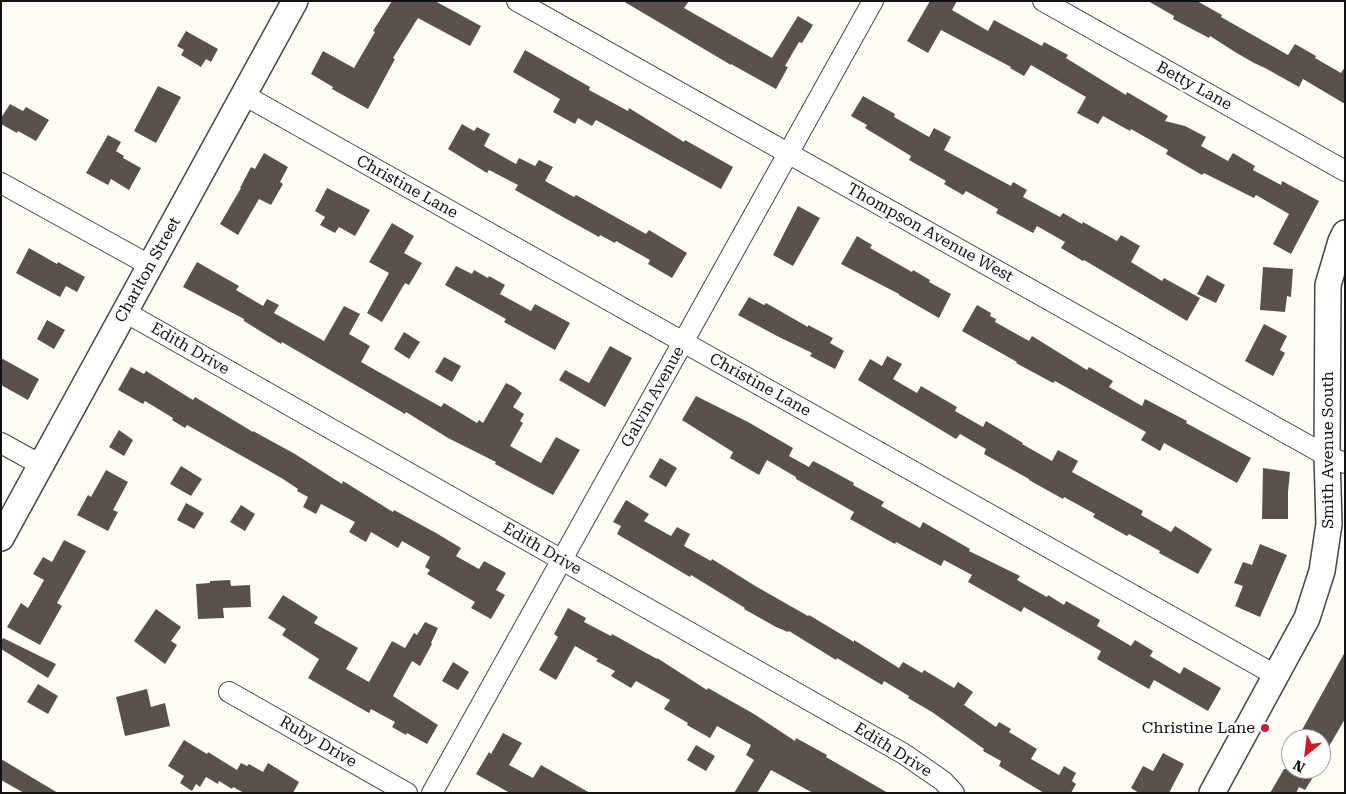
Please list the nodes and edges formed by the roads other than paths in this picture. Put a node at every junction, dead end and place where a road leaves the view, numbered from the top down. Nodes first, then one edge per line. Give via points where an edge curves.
1 (295, 1) edge
2 (517, 1) edge
3 (873, 1) edge
4 (1043, 1) edge
5 (244, 95) junction
6 (788, 154) junction
7 (1345, 171) edge
8 (1, 183) edge
9 (1345, 233) edge
10 (150, 266) junction
11 (125, 312) junction
12 (683, 342) junction
13 (1, 443) edge
14 (1336, 459) edge
15 (41, 465) junction
16 (1, 538) edge
17 (562, 561) junction
18 (1277, 676) junction
19 (229, 692) dead end
20 (406, 793) edge
21 (432, 793) edge
22 (954, 793) edge
23 (1212, 793) edge

1 - 5 street, Charlton Street
2 - 6 street, Thompson Avenue West
3 - 6 street, Galvin Avenue
4 - 7 street, Betty Lane
5 - 10 street, Charlton Street
5 - 12 street, Christine Lane
6 - 12 street, Galvin Avenue
6 - 14 street, Thompson Avenue West
8 - 10 street
9 - 14 street, Smith Avenue South via 1328,285
10 - 11 street, Charlton Street
11 - 15 street, Charlton Street
11 - 17 street, Edith Drive
12 - 17 street, Galvin Avenue
12 - 18 street, Christine Lane
13 - 15 street
14 - 18 street, Smith Avenue South via 1322,570 1307,618
15 - 16 street, Charlton Street
17 - 21 street, Galvin Avenue
17 - 22 street, Edith Drive via 904,754
18 - 23 street, Smith Avenue South
19 - 20 street, Ruby Drive

